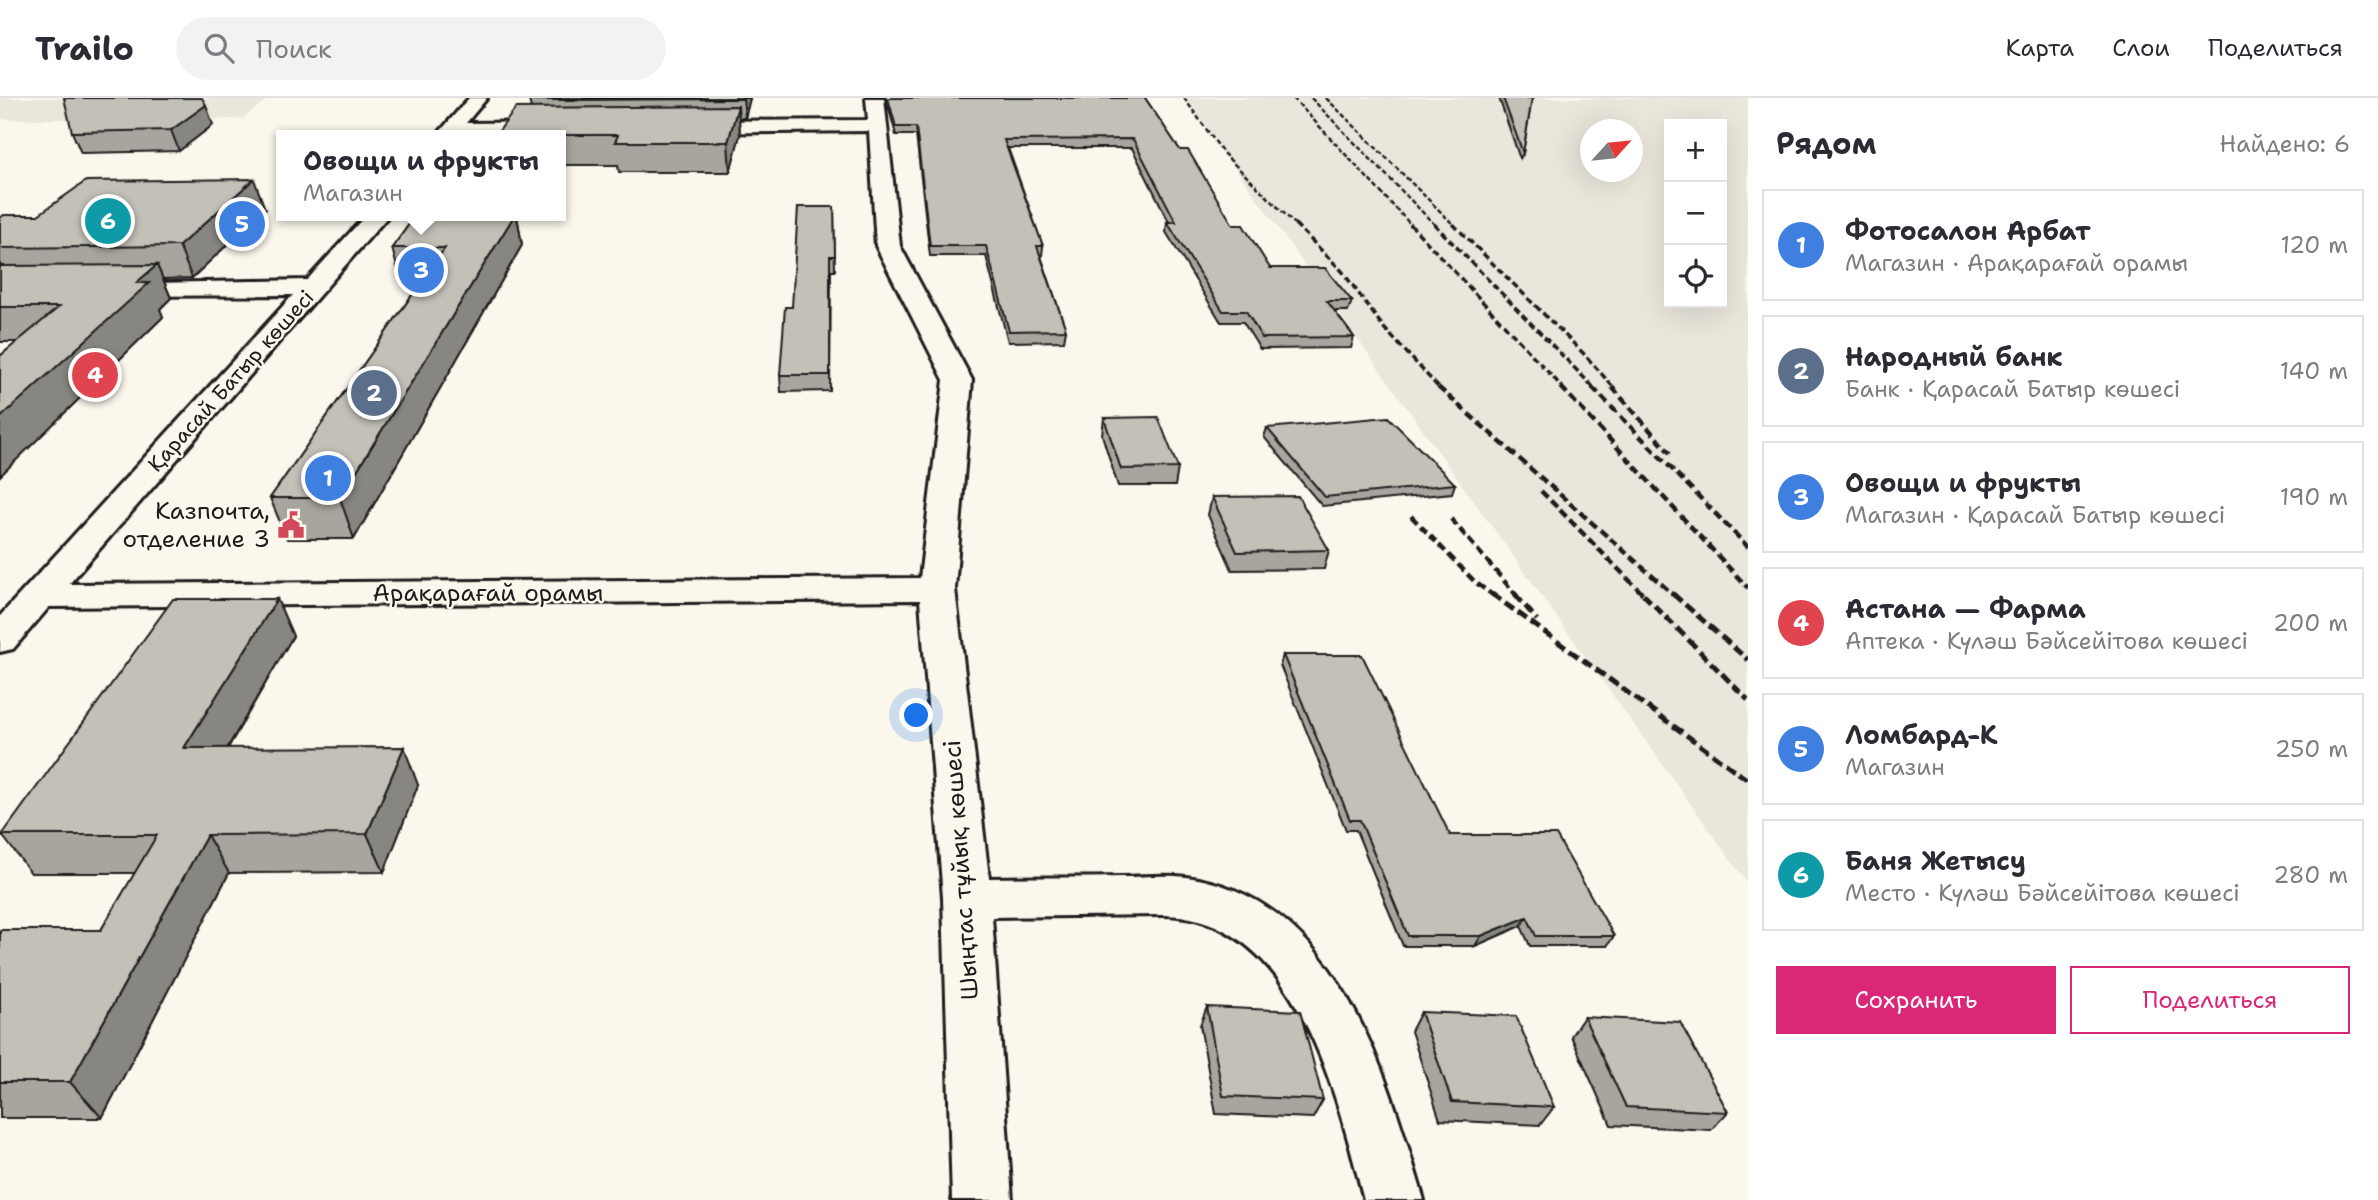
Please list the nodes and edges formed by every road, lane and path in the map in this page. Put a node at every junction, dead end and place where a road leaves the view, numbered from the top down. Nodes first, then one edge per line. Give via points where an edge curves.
1 (478, 98) edge
2 (877, 112) edge
3 (577, 127) edge
4 (669, 127) edge
5 (451, 130) edge
6 (500, 130) edge
7 (373, 221) edge
8 (315, 287) junction
9 (93, 289) edge
10 (937, 589) junction
11 (39, 596) junction
12 (0, 640) edge
13 (967, 898) junction
14 (982, 1200) edge
15 (1394, 1200) edge

1 - 5 street
2 - 4 street
2 - 10 street, Шыңтас тұйық көшесі via 888,246 958,380
3 - 6 street
7 - 8 street, Қарасай Батыр көшесі
8 - 9 street
8 - 11 street, Қарасай Батыр көшесі
10 - 11 street, Арақарағай орамы
10 - 13 street, Шыңтас тұйық көшесі
11 - 12 street, Қарасай Батыр көшесі
13 - 14 street, Шыңтас тұйық көшесі
13 - 15 street via 1189,897 1232,910 1276,942 1314,988 1349,1055

